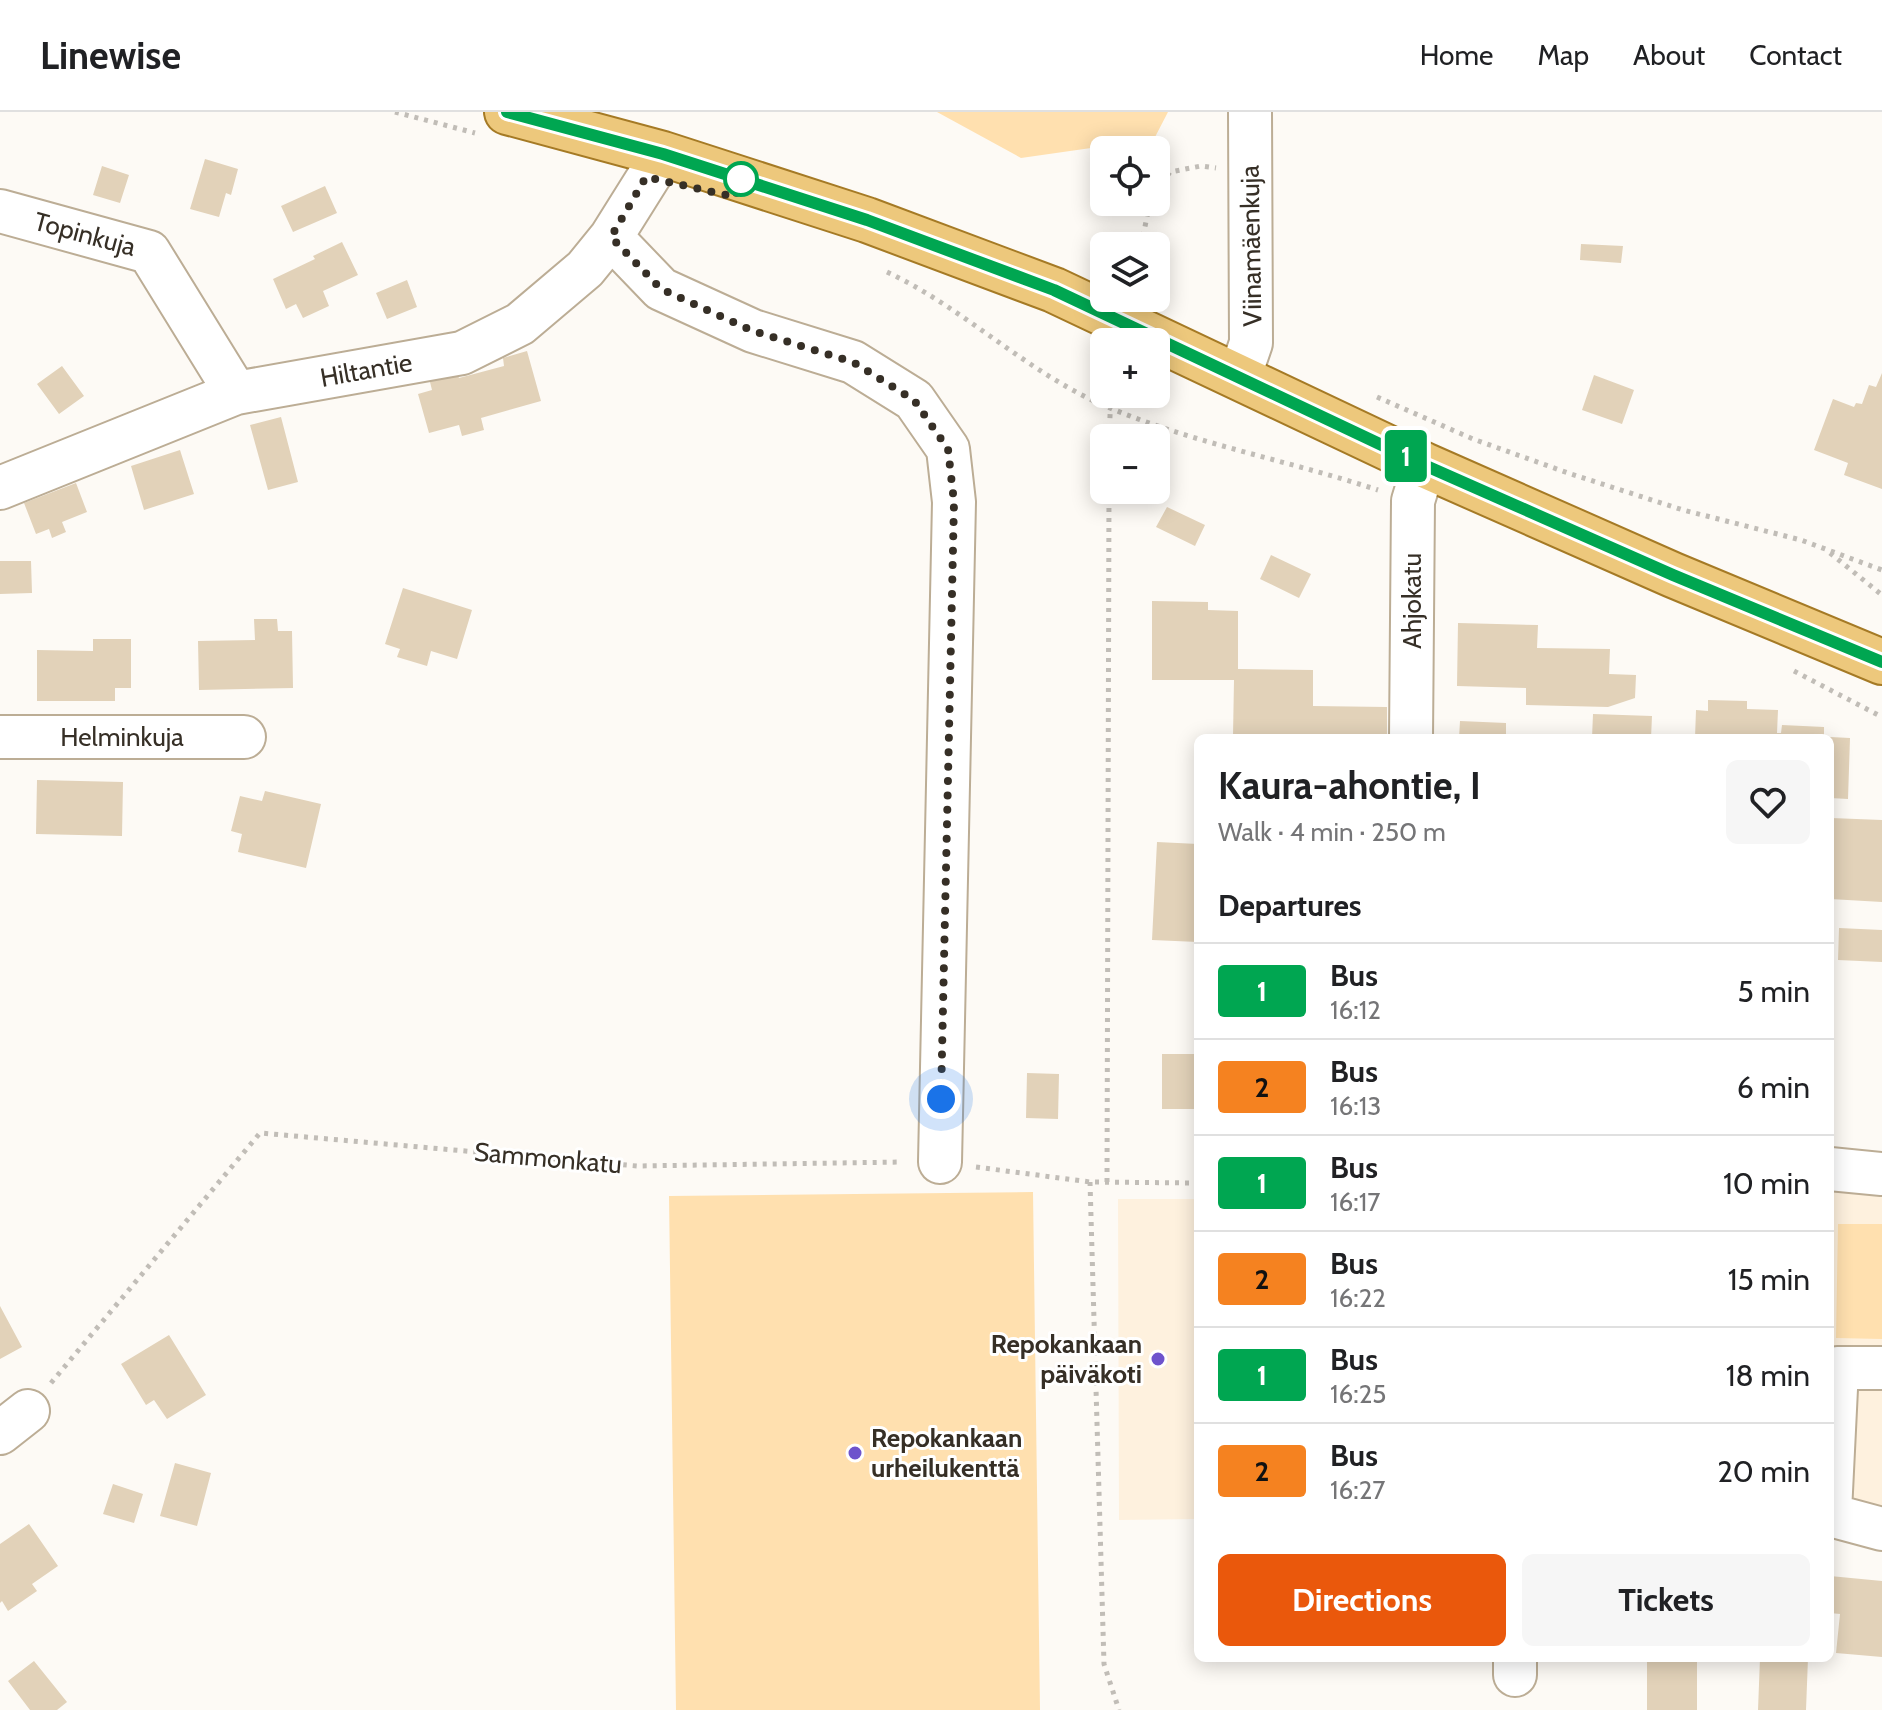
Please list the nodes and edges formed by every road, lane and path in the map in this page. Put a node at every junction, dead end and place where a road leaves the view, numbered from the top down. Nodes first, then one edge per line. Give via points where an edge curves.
1 (395, 112) edge
2 (1250, 112) edge
3 (497, 124) edge
4 (663, 154) junction
5 (1170, 172) edge
6 (1249, 174) junction
7 (0, 211) edge
8 (611, 237) junction
9 (883, 270) dead end
10 (1239, 378) junction
11 (236, 393) junction
12 (1372, 394) dead end
13 (1090, 398) edge
14 (1109, 408) joint
15 (1109, 424) edge
16 (1419, 483) junction
17 (0, 488) edge
18 (1109, 504) edge
19 (1824, 549) junction
20 (1882, 570) edge
21 (1882, 595) edge
22 (1882, 662) edge
23 (1784, 666) dead end
24 (1882, 717) edge
25 (1411, 734) edge
26 (0, 737) edge
27 (244, 737) dead end
28 (940, 1162) junction
29 (1834, 1169) edge
30 (1882, 1174) edge
31 (1090, 1182) junction
32 (1107, 1182) junction
33 (1194, 1183) edge
34 (1882, 1368) edge
35 (14, 1422) edge
36 (1834, 1431) edge
37 (1834, 1515) edge
38 (1882, 1529) edge
39 (1119, 1710) edge

1 - 3 path
2 - 6 street, Viinamäenkuja
3 - 4 main road
4 - 8 street, Hiltantie
4 - 10 main road via 867,220 1054,290
5 - 6 path via 1201,166
6 - 10 street, Viinamäenkuja via 1251,343
7 - 11 street, Topinkuja via 149,252
8 - 11 street, Hiltantie via 585,269 520,324 462,353
8 - 28 street via 661,289 753,331 853,362 914,400 948,449 954,502
9 - 13 path via 938,299 992,340
10 - 16 main road
11 - 17 street, Hiltantie
12 - 19 path via 1568,473
14 - 15 path
14 - 16 path via 1319,471
16 - 22 main road via 1673,575
16 - 25 street, Ahjokatu
18 - 32 path
19 - 20 path
19 - 21 path
23 - 24 path
26 - 27 street, Helminkuja
28 - 31 path, Sammonkatu
28 - 35 path, Sammonkatu via 637,1166 260,1133
29 - 30 street
31 - 32 path, Sammonkatu
31 - 39 path via 1104,1664
32 - 33 path, Sammonkatu
34 - 36 street via 1837,1368
37 - 38 street

